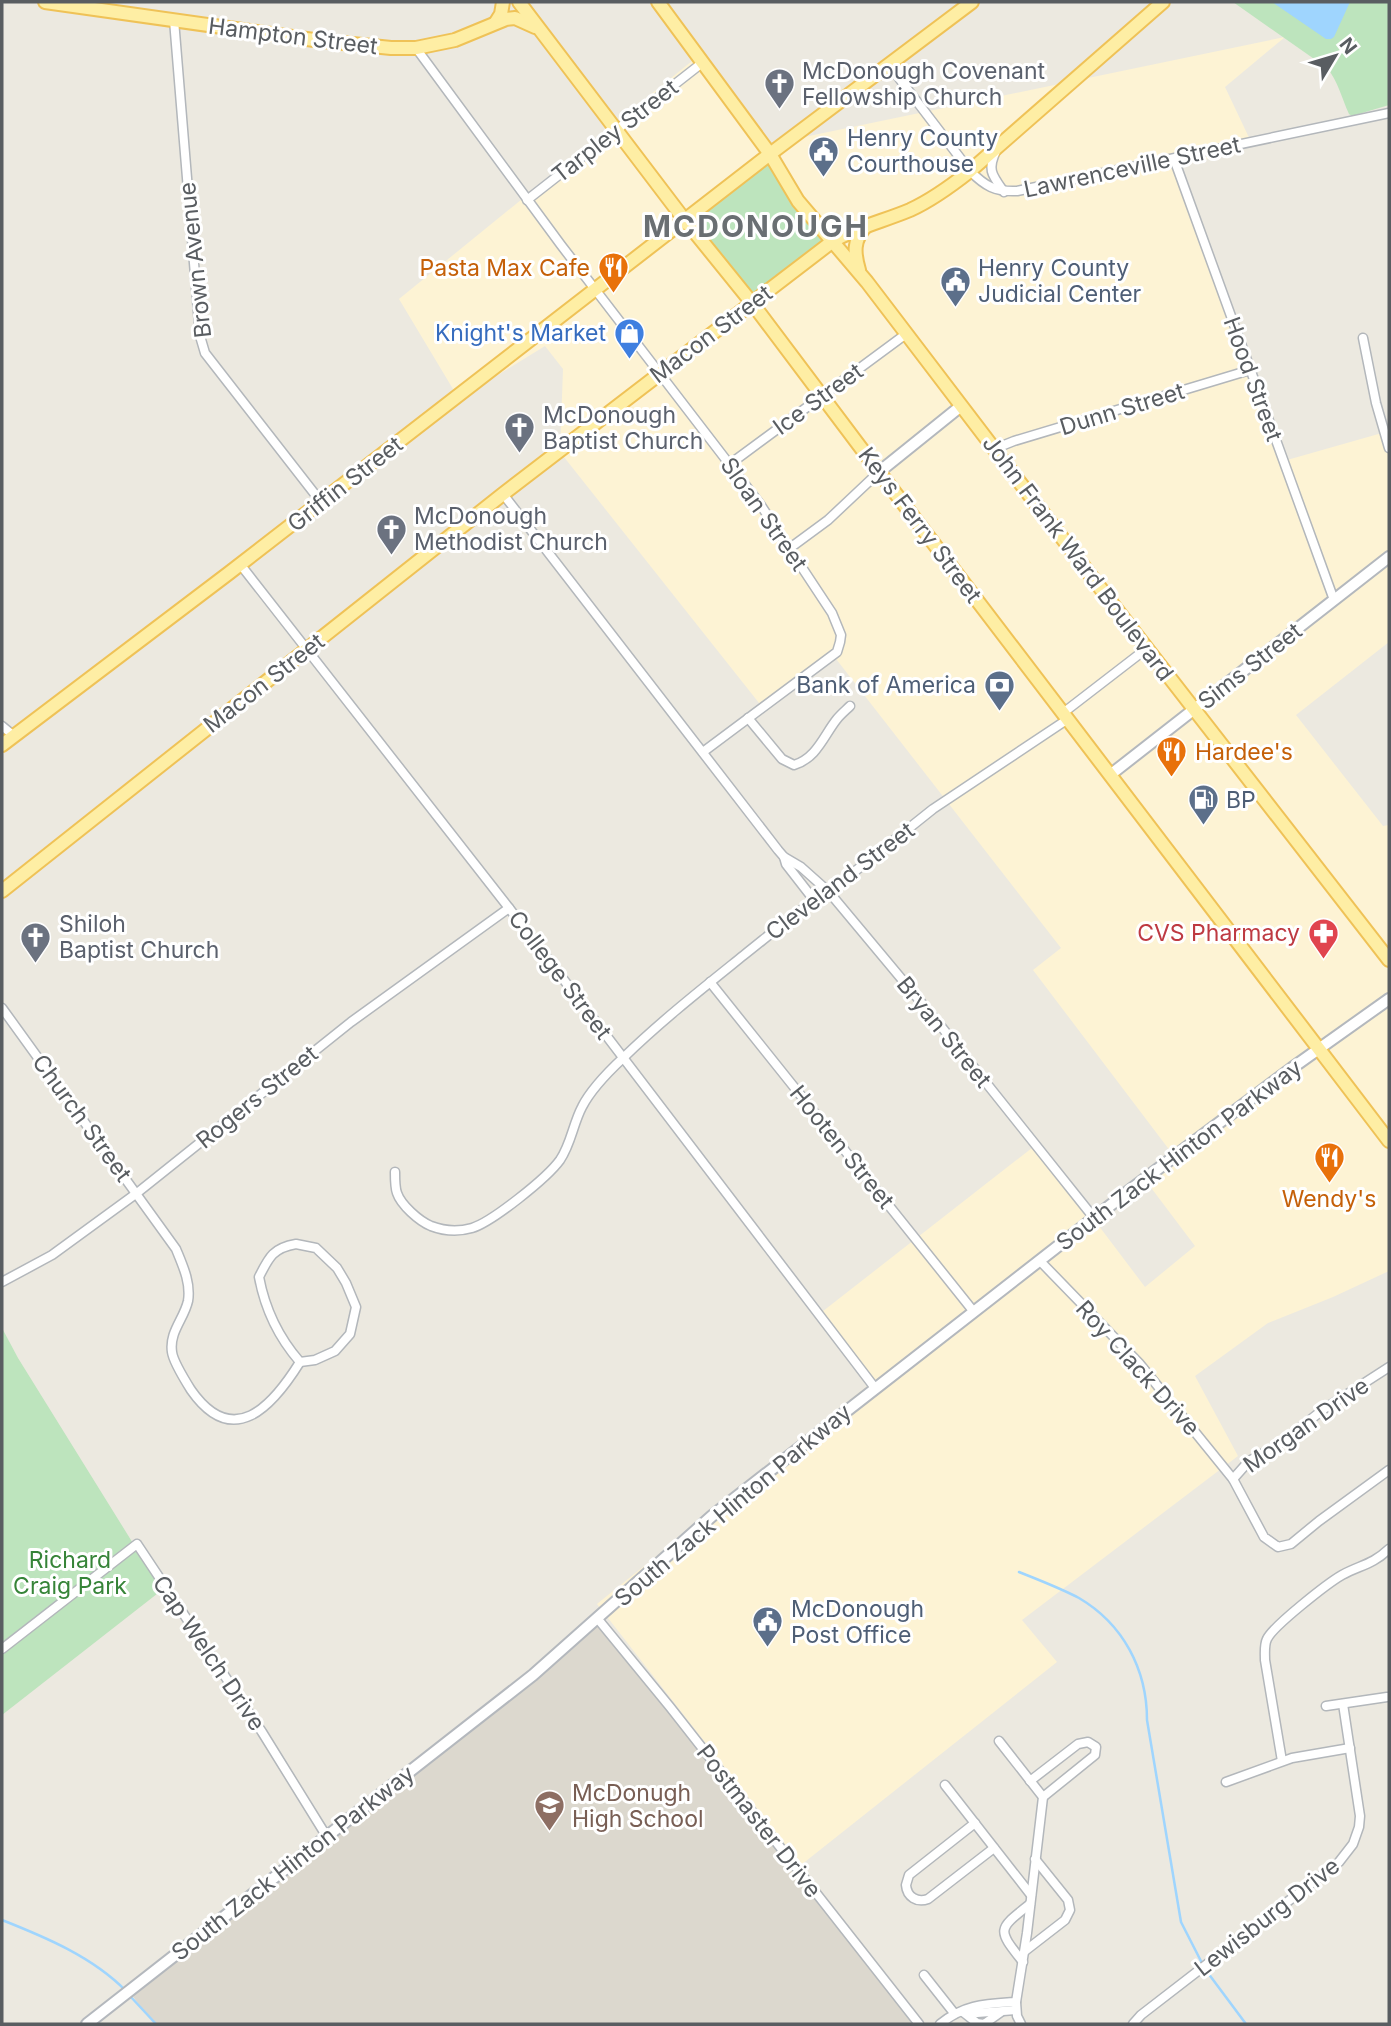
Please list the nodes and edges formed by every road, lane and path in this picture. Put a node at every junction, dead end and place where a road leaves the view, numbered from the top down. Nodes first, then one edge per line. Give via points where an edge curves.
1 (45, 2) edge
2 (503, 2) edge
3 (519, 2) edge
4 (658, 2) edge
5 (972, 2) edge
6 (1163, 2) edge
7 (81, 4) edge
8 (174, 20) junction
9 (495, 22) junction
10 (540, 30) junction
11 (416, 48) junction
12 (702, 63) junction
13 (889, 65) junction
14 (1388, 111) edge
15 (617, 131) junction
16 (997, 148) junction
17 (770, 155) junction
18 (1174, 159) junction
19 (970, 171) junction
20 (1004, 192) junction
21 (527, 200) junction
22 (686, 221) junction
23 (866, 226) junction
24 (832, 241) junction
25 (861, 275) junction
26 (596, 290) junction
27 (752, 303) junction
28 (906, 334) junction
29 (1363, 338) dead end
30 (1250, 370) junction
31 (659, 374) junction
32 (822, 397) junction
33 (961, 406) junction
34 (1389, 448) edge
35 (994, 449) junction
36 (730, 464) junction
37 (879, 472) junction
38 (503, 494) junction
39 (321, 502) junction
40 (790, 548) junction
41 (1389, 557) edge
42 (240, 565) junction
43 (1334, 600) junction
44 (306, 649) junction
45 (1146, 649) junction
46 (850, 706) dead end
47 (1193, 710) junction
48 (1065, 716) junction
49 (748, 718) junction
50 (2, 726) edge
51 (14, 736) junction
52 (2, 745) edge
53 (703, 752) junction
54 (1110, 775) junction
55 (784, 857) junction
56 (2, 891) edge
57 (830, 892) junction
58 (814, 900) junction
59 (509, 908) junction
60 (1389, 960) edge
61 (710, 982) junction
62 (1389, 999) edge
63 (2, 1008) edge
64 (1320, 1049) junction
65 (623, 1058) junction
66 (1389, 1141) edge
67 (394, 1172) dead end
68 (137, 1194) junction
69 (1094, 1218) junction
70 (1040, 1261) junction
71 (2, 1282) edge
72 (974, 1312) junction
73 (300, 1362) junction
74 (1389, 1367) edge
75 (875, 1388) junction
76 (1389, 1470) edge
77 (1233, 1479) junction
78 (1389, 1549) edge
79 (597, 1618) junction
80 (2, 1649) edge
81 (1387, 1697) dead end
82 (1343, 1704) junction
83 (1326, 1706) dead end
84 (999, 1741) dead end
85 (1350, 1748) junction
86 (1282, 1761) junction
87 (1030, 1781) junction
88 (1226, 1782) dead end
89 (945, 1785) dead end
90 (1043, 1797) junction
91 (975, 1823) junction
92 (327, 1837) junction
93 (994, 1848) junction
94 (1035, 1859) junction
95 (1030, 1899) junction
96 (1025, 1951) junction
97 (1023, 1962) junction
98 (924, 1975) dead end
99 (1016, 2006) junction
100 (958, 2012) junction
101 (87, 2024) edge
102 (919, 2024) edge
103 (940, 2024) edge
104 (1021, 2024) edge
105 (1133, 2024) edge

1 - 7 main road, Hampton Street
2 - 9 main road
3 - 10 main road, Keys Ferry Street
4 - 12 main road, John Frank Ward Boulevard
5 - 13 main road, Griffin Street
6 - 16 main road, Macon Street
7 - 8 main road, Hampton Street
8 - 11 main road, Hampton Street via 365,46
8 - 39 street, Brown Avenue via 205,353
9 - 10 main road via 515,18
9 - 11 main road, Hampton Street via 456,40
10 - 15 main road, Keys Ferry Street
11 - 21 street, Sloan Street
12 - 15 street, Tarpley Street
12 - 17 main road, John Frank Ward Boulevard
13 - 17 main road, Griffin Street
13 - 19 street, Lawrenceville Street
14 - 18 street, Lawrenceville Street
15 - 21 street, Tarpley Street
15 - 22 main road, Keys Ferry Street
16 - 19 main road, Macon Street
16 - 20 street via 991,171
17 - 22 main road, Griffin Street
17 - 24 main road, John Frank Ward Boulevard via 798,201
18 - 20 street, Lawrenceville Street
18 - 30 street, Hood Street
19 - 20 street, Lawrenceville Street via 984,185
19 - 23 main road, Macon Street via 926,202
21 - 26 street, Sloan Street
22 - 26 main road, Griffin Street
22 - 27 main road, Keys Ferry Street
23 - 24 main road, Macon Street
23 - 25 main road via 855,247
24 - 25 main road, John Frank Ward Boulevard
24 - 27 main road, Macon Street
25 - 28 main road, John Frank Ward Boulevard
26 - 31 street, Sloan Street
26 - 39 main road, Griffin Street
27 - 31 main road, Macon Street
27 - 32 main road, Keys Ferry Street
28 - 32 street, Ice Street
28 - 33 main road, John Frank Ward Boulevard
29 - 34 street
30 - 35 street, Dunn Street
30 - 43 street, Hood Street
31 - 36 street, Sloan Street
31 - 38 main road, Macon Street
32 - 36 street, Ice Street
32 - 37 main road, Keys Ferry Street
33 - 35 main road, John Frank Ward Boulevard
33 - 37 main road
35 - 45 main road, John Frank Ward Boulevard
36 - 40 street, Sloan Street
37 - 40 street
37 - 48 main road, Keys Ferry Street
38 - 44 main road, Macon Street
38 - 53 street, Bryan Street
39 - 42 main road, Griffin Street
40 - 49 street, Sloan Street via 839,626 840,642 836,652
41 - 43 main road, Sims Street
42 - 44 street, College Street
42 - 51 main road, Griffin Street
43 - 47 main road, Sims Street
44 - 56 main road, Macon Street
44 - 59 street, College Street
45 - 47 main road, John Frank Ward Boulevard
45 - 48 street, Cleveland Street
46 - 49 street via 810,757 794,765 782,759
47 - 54 main road, Sims Street
47 - 60 main road, John Frank Ward Boulevard
48 - 54 main road, Keys Ferry Street
48 - 57 street, Cleveland Street via 933,809
49 - 53 street, Sloan Street
50 - 51 street
51 - 52 main road, Griffin Street
53 - 55 street, Bryan Street
54 - 64 main road, Keys Ferry Street
55 - 57 street, Bryan Street
55 - 58 street, Bryan Street
57 - 58 street, Cleveland Street
57 - 69 street, Bryan Street
58 - 61 street, Cleveland Street
59 - 65 street, College Street
59 - 68 street, Rogers Street via 351,1022
61 - 65 street, Cleveland Street
61 - 72 street, Hooten Street
62 - 64 main road, South Zack Hinton Parkway
63 - 68 street, Church Street
64 - 66 main road, Keys Ferry Street
64 - 69 main road, South Zack Hinton Parkway
65 - 67 street, Cleveland Street via 582,1107 558,1163 487,1222 461,1231 421,1222 397,1194
65 - 75 street, College Street
68 - 71 street, Rogers Street via 52,1255
68 - 73 street, Church Street via 176,1250 187,1276 188,1299 174,1331 172,1353 202,1406 225,1419 248,1417 270,1404
69 - 70 main road, South Zack Hinton Parkway
70 - 72 main road, South Zack Hinton Parkway
70 - 77 street, Roy Clack Drive via 1139,1363
72 - 75 main road, South Zack Hinton Parkway
73 - 73 street via 335,1351 350,1334 356,1307 337,1268 316,1248 296,1244 280,1247 268,1258 259,1277 279,1333
74 - 77 street, Morgan Drive via 1249,1461
75 - 79 main road, South Zack Hinton Parkway via 712,1516
76 - 77 street, Morgan Drive via 1292,1544 1278,1547 1264,1536
78 - 86 street via 1370,1564 1338,1578 1267,1639 1265,1660
79 - 92 main road, South Zack Hinton Parkway via 533,1675
79 - 102 street, Postmaster Drive
80 - 92 street, Cap Welch Drive via 137,1544
81 - 82 street
82 - 83 street
82 - 85 street, Lewisburg Drive
84 - 87 street
85 - 86 street
85 - 105 street, Lewisburg Drive via 1360,1822 1347,1854
86 - 88 street
87 - 90 street
87 - 90 street via 1078,1744 1088,1742 1096,1747 1095,1755
89 - 91 street
90 - 94 street
91 - 93 street
91 - 93 street via 909,1875 909,1894 916,1900 929,1899
92 - 101 main road, South Zack Hinton Parkway
93 - 95 street
94 - 95 street
94 - 96 street via 1068,1900 1070,1910 1065,1920
95 - 96 street
95 - 97 street via 1003,1930
96 - 97 street
97 - 99 street
98 - 100 street
99 - 100 street via 1001,2012
99 - 100 street via 978,2005
99 - 104 street
100 - 103 street

